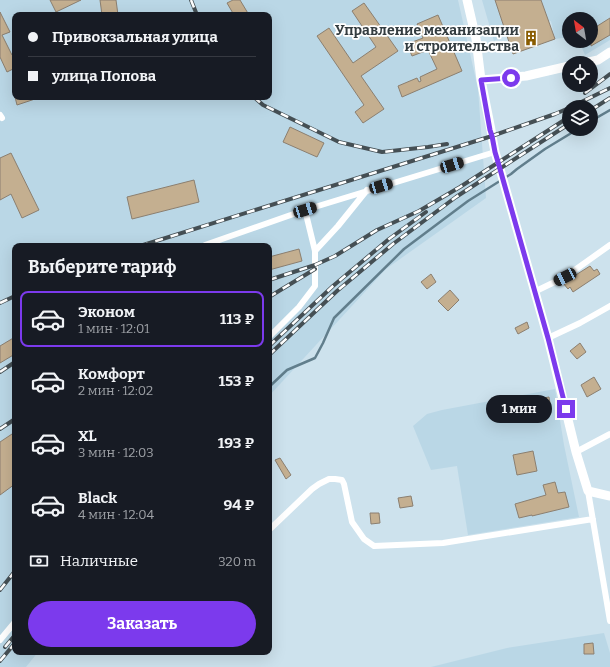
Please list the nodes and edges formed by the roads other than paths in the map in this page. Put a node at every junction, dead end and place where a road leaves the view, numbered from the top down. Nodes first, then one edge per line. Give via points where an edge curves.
1 (467, 0) edge
2 (610, 52) edge
3 (598, 60) edge
4 (562, 68) edge
5 (481, 80) junction
6 (495, 152) junction
7 (367, 190) junction
8 (305, 210) junction
9 (211, 243) edge
10 (610, 246) edge
11 (315, 251) junction
12 (534, 292) junction
13 (610, 306) edge
14 (272, 334) edge
15 (548, 338) junction
16 (610, 434) edge
17 (576, 452) junction
18 (588, 491) junction
19 (610, 496) edge
20 (593, 519) junction
21 (272, 527) edge
22 (610, 620) edge
23 (12, 626) edge
24 (0, 640) edge

1 - 5 street via 476,39
2 - 3 street
4 - 5 street via 526,76
5 - 6 street
6 - 7 street
6 - 12 street
7 - 8 street
7 - 11 street
8 - 9 street
8 - 11 street
10 - 12 street via 565,277
11 - 14 street via 315,286 299,307
12 - 15 street
13 - 15 street
15 - 17 street
16 - 17 street
17 - 18 street
18 - 19 street
18 - 20 street
20 - 21 street via 443,543 374,546 364,539 352,522 344,484 342,480 335,478 324,481 312,489
20 - 22 street
23 - 24 street

